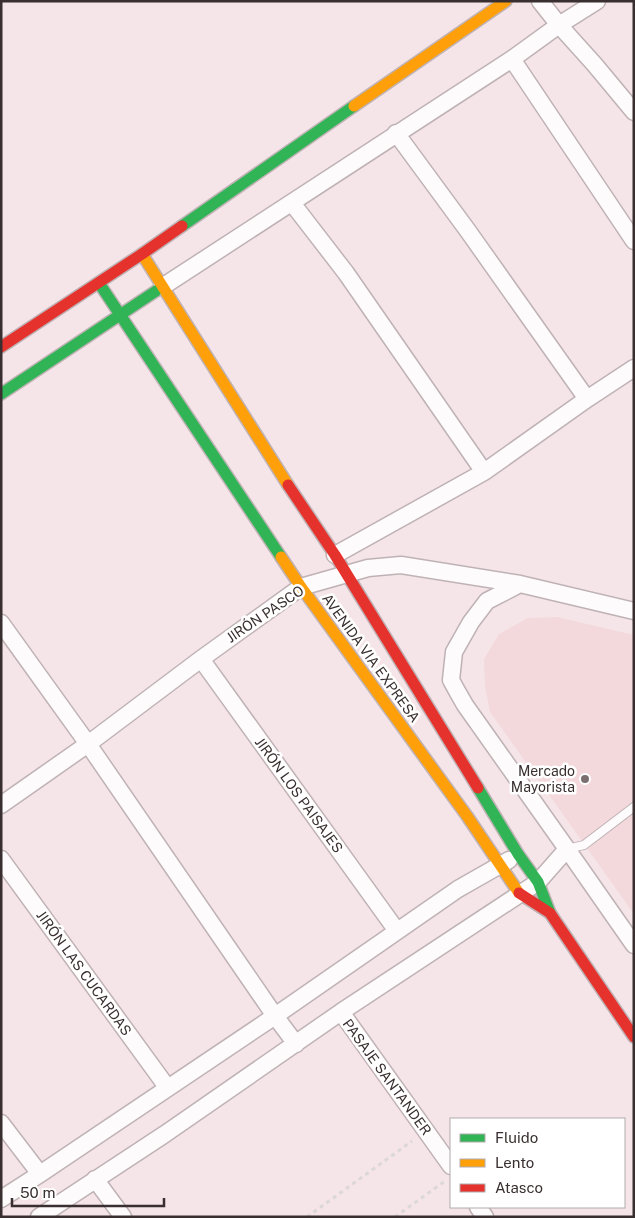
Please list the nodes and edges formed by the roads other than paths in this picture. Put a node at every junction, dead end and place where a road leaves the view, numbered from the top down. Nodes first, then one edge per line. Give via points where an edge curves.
1 (506, 1) edge
2 (540, 1) edge
3 (597, 1) edge
4 (560, 25) junction
5 (512, 59) junction
6 (634, 112) edge
7 (396, 134) junction
8 (292, 203) junction
9 (634, 241) edge
10 (142, 254) junction
11 (99, 283) junction
12 (162, 287) junction
13 (120, 315) junction
14 (1, 347) edge
15 (634, 368) edge
16 (1, 394) edge
17 (587, 399) junction
18 (484, 472) junction
19 (335, 555) junction
20 (346, 575) junction
21 (520, 584) junction
22 (302, 587) junction
23 (634, 611) edge
24 (1, 623) edge
25 (200, 659) junction
26 (88, 744) junction
27 (1, 805) edge
28 (634, 807) edge
29 (568, 849) junction
30 (518, 854) junction
31 (1, 859) edge
32 (500, 866) junction
33 (538, 882) junction
34 (520, 894) junction
35 (550, 913) junction
36 (397, 931) junction
37 (634, 945) edge
38 (341, 1012) junction
39 (275, 1016) junction
40 (634, 1037) edge
41 (296, 1044) junction
42 (167, 1088) junction
43 (1, 1123) edge
44 (450, 1165) edge
45 (40, 1174) junction
46 (95, 1180) junction
47 (1, 1199) edge
48 (40, 1217) edge
49 (123, 1217) edge

1 - 10 main road
2 - 4 street
3 - 4 street
4 - 5 street
4 - 6 street
5 - 7 street
5 - 9 street
7 - 8 street
7 - 17 street
8 - 12 street
8 - 18 street via 346,273
10 - 11 main road
10 - 12 main road
11 - 13 main road, AVENIDA VIA EXPRESA
11 - 14 main road
12 - 13 main road
12 - 19 main road
13 - 16 main road
13 - 22 main road, AVENIDA VIA EXPRESA
15 - 17 street
17 - 18 street
18 - 19 street
19 - 20 main road
20 - 21 street, JIRÓN PASCO via 368,568 401,565
20 - 22 street, JIRÓN PASCO
20 - 30 main road
21 - 23 street, JIRÓN PASCO
21 - 29 street via 487,601 471,622 454,652 451,680 465,705
22 - 25 street, JIRÓN PASCO
22 - 32 main road, AVENIDA VIA EXPRESA
24 - 26 street
25 - 26 street, JIRÓN PASCO
25 - 36 street, JIRÓN LOS PAISAJES
26 - 27 street, JIRÓN PASCO
26 - 39 street
28 - 29 lane via 584,845
29 - 33 street
29 - 37 street
30 - 32 street
30 - 33 main road
31 - 42 street, JIRÓN LAS CUCARDAS
32 - 34 main road, AVENIDA VIA EXPRESA
32 - 36 street via 458,889
33 - 34 street
33 - 35 main road
34 - 35 main road, AVENIDA VIA EXPRESA
34 - 38 street
35 - 40 main road, AVENIDA VIA EXPRESA
36 - 39 street
38 - 41 street
38 - 44 street, PASAJE SANTANDER
39 - 41 street
39 - 42 street
41 - 46 street
42 - 45 street
43 - 45 street
45 - 47 street
46 - 48 street
46 - 49 street

